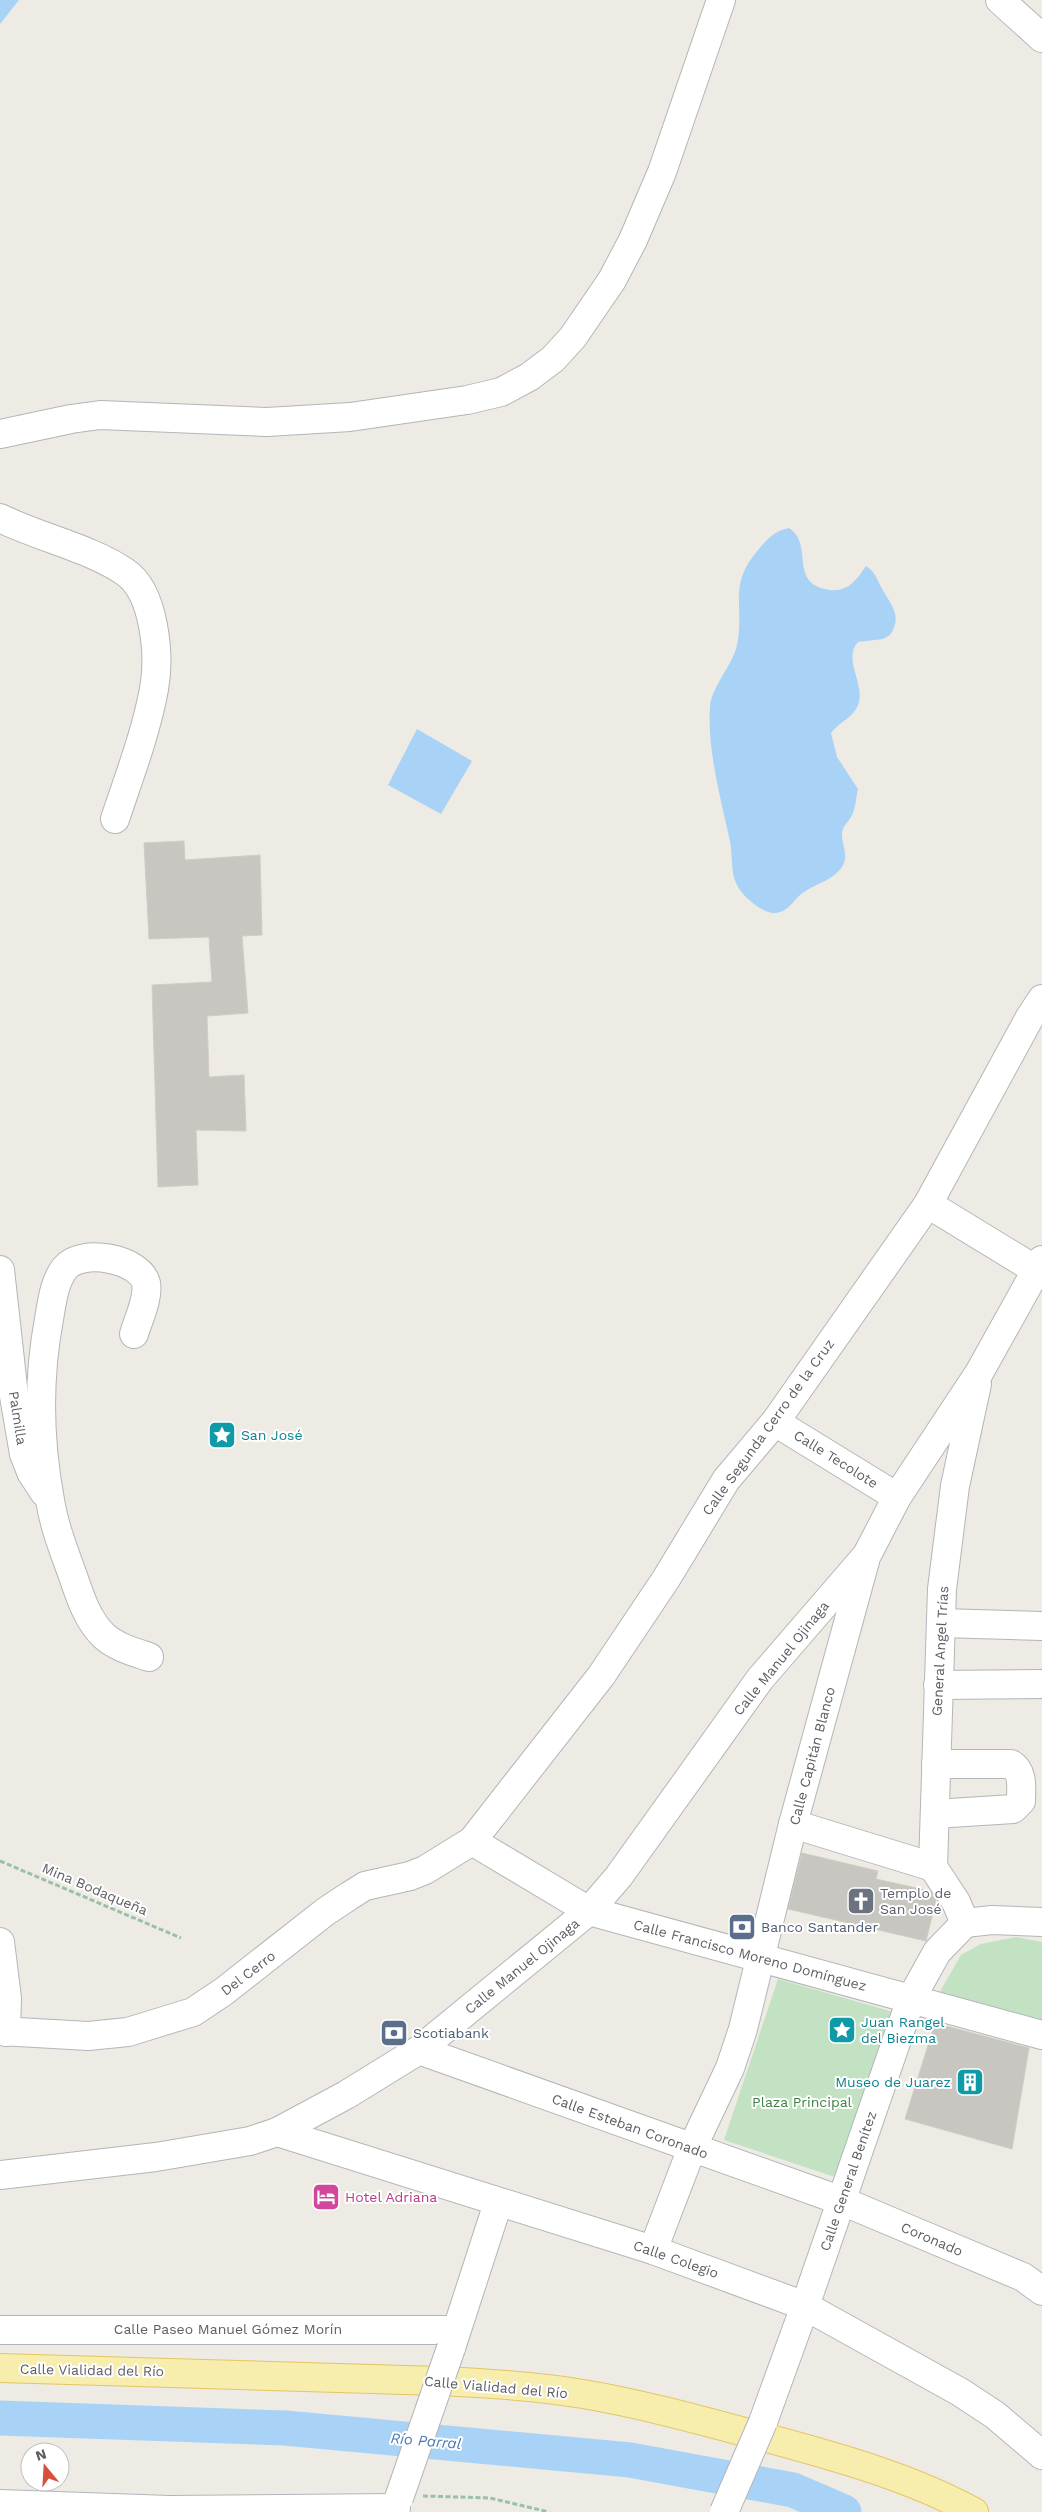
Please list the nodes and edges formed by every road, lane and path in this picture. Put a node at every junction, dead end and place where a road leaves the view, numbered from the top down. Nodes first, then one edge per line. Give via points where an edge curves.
1 (721, 0) edge
2 (1000, 0) edge
3 (1042, 38) edge
4 (0, 434) edge
5 (0, 518) edge
6 (115, 820) dead end
7 (1042, 999) edge
8 (928, 1204) junction
9 (1039, 1265) edge
10 (0, 1270) edge
11 (134, 1334) dead end
12 (979, 1373) junction
13 (775, 1422) junction
14 (897, 1497) junction
15 (50, 1500) junction
16 (867, 1555) junction
17 (941, 1623) junction
18 (1042, 1626) edge
19 (149, 1657) dead end
20 (1042, 1684) edge
21 (938, 1685) junction
22 (936, 1764) junction
23 (935, 1814) junction
24 (793, 1824) junction
25 (472, 1841) junction
26 (0, 1861) edge
27 (933, 1867) junction
28 (589, 1911) junction
29 (1042, 1922) edge
30 (965, 1923) junction
31 (180, 1938) dead end
32 (0, 1942) edge
33 (761, 1958) junction
34 (911, 1999) junction
35 (3, 2032) edge
36 (1042, 2035) edge
37 (419, 2050) junction
38 (277, 2132) junction
39 (692, 2148) junction
40 (0, 2176) edge
41 (842, 2201) junction
42 (498, 2203) junction
43 (653, 2250) junction
44 (1036, 2282) edge
45 (805, 2306) junction
46 (0, 2330) edge
47 (454, 2339) junction
48 (0, 2368) edge
49 (1042, 2455) edge
50 (0, 2504) edge
51 (397, 2506) edge
52 (169, 2511) edge
53 (724, 2512) edge
54 (974, 2512) edge

1 - 4 street via 662,172 633,240 612,280 573,337 553,359 529,377 500,392 468,400 350,417 267,422 100,416
2 - 3 street
5 - 6 street via 126,572 138,584 149,607 153,627 154,687
7 - 8 street, Calle Segunda Cerro de la Cruz
8 - 9 street
8 - 13 street, Calle Segunda Cerro de la Cruz
9 - 12 street, Calle Manuel Ojinaga
10 - 15 street, Palmilla via 24,1454 31,1472
11 - 15 street via 146,1292 144,1276 139,1270 130,1264 93,1256 72,1261 59,1278 53,1297 41,1372
12 - 14 street, Calle Manuel Ojinaga
12 - 17 street, General Angel Trías via 956,1486 942,1589
13 - 14 street, Calle Tecolote
13 - 25 street, Calle Segunda Cerro de la Cruz via 726,1480 666,1579 601,1676
14 - 16 street, Calle Manuel Ojinaga
15 - 19 street via 62,1546 81,1600 92,1620 105,1637
16 - 24 street, Calle Capitán Blanco
16 - 28 street, Calle Manuel Ojinaga via 760,1679 619,1876
17 - 18 street
17 - 21 street, General Angel Trías
20 - 21 street
21 - 22 street, General Angel Trías
22 - 23 street, General Angel Trías
22 - 23 street via 1012,1764 1018,1768 1022,1787 1021,1801 1013,1809
23 - 27 street, General Angel Trías
24 - 27 street
24 - 33 street, Calle Capitán Blanco
25 - 28 street, Calle Francisco Moreno Domínguez
25 - 35 street, Del Cerro via 425,1870 365,1886 325,1912 193,2012 128,2032 88,2036
26 - 31 path, Mina Bodaqueña
27 - 30 street via 956,1902
28 - 33 street, Calle Francisco Moreno Domínguez
28 - 37 street, Calle Manuel Ojinaga
29 - 30 street via 992,1920
30 - 34 street, Calle General Benítez via 937,1952
32 - 35 street via 7,1998
33 - 34 street, Calle Francisco Moreno Domínguez
33 - 39 street, Calle Capitán Blanco via 730,2068
34 - 36 street, Calle Francisco Moreno Domínguez
34 - 41 street, Calle General Benítez
37 - 38 street, Calle Manuel Ojinaga
37 - 39 street, Calle Esteban Coronado
38 - 40 street, Calle Manuel Ojinaga via 241,2142 156,2157
38 - 42 street, Calle Colegio
39 - 41 street, Calle Esteban Coronado
39 - 43 street, Calle Capitán Blanco
41 - 44 street, Coronado
41 - 45 street, Calle General Benítez
42 - 43 street, Calle Colegio
42 - 47 street
43 - 45 street, Calle Colegio
45 - 49 street, Calle Colegio via 960,2392 995,2415
45 - 53 street, Calle General Benítez, bridge via 763,2422
46 - 47 street, Calle Paseo Manuel Gómez Morín via 128,2328
47 - 51 street, bridge
48 - 54 main road, Calle Vialidad del Río via 439,2381 505,2384 583,2394 707,2422 827,2455 909,2483
50 - 52 street
51 - 52 street

